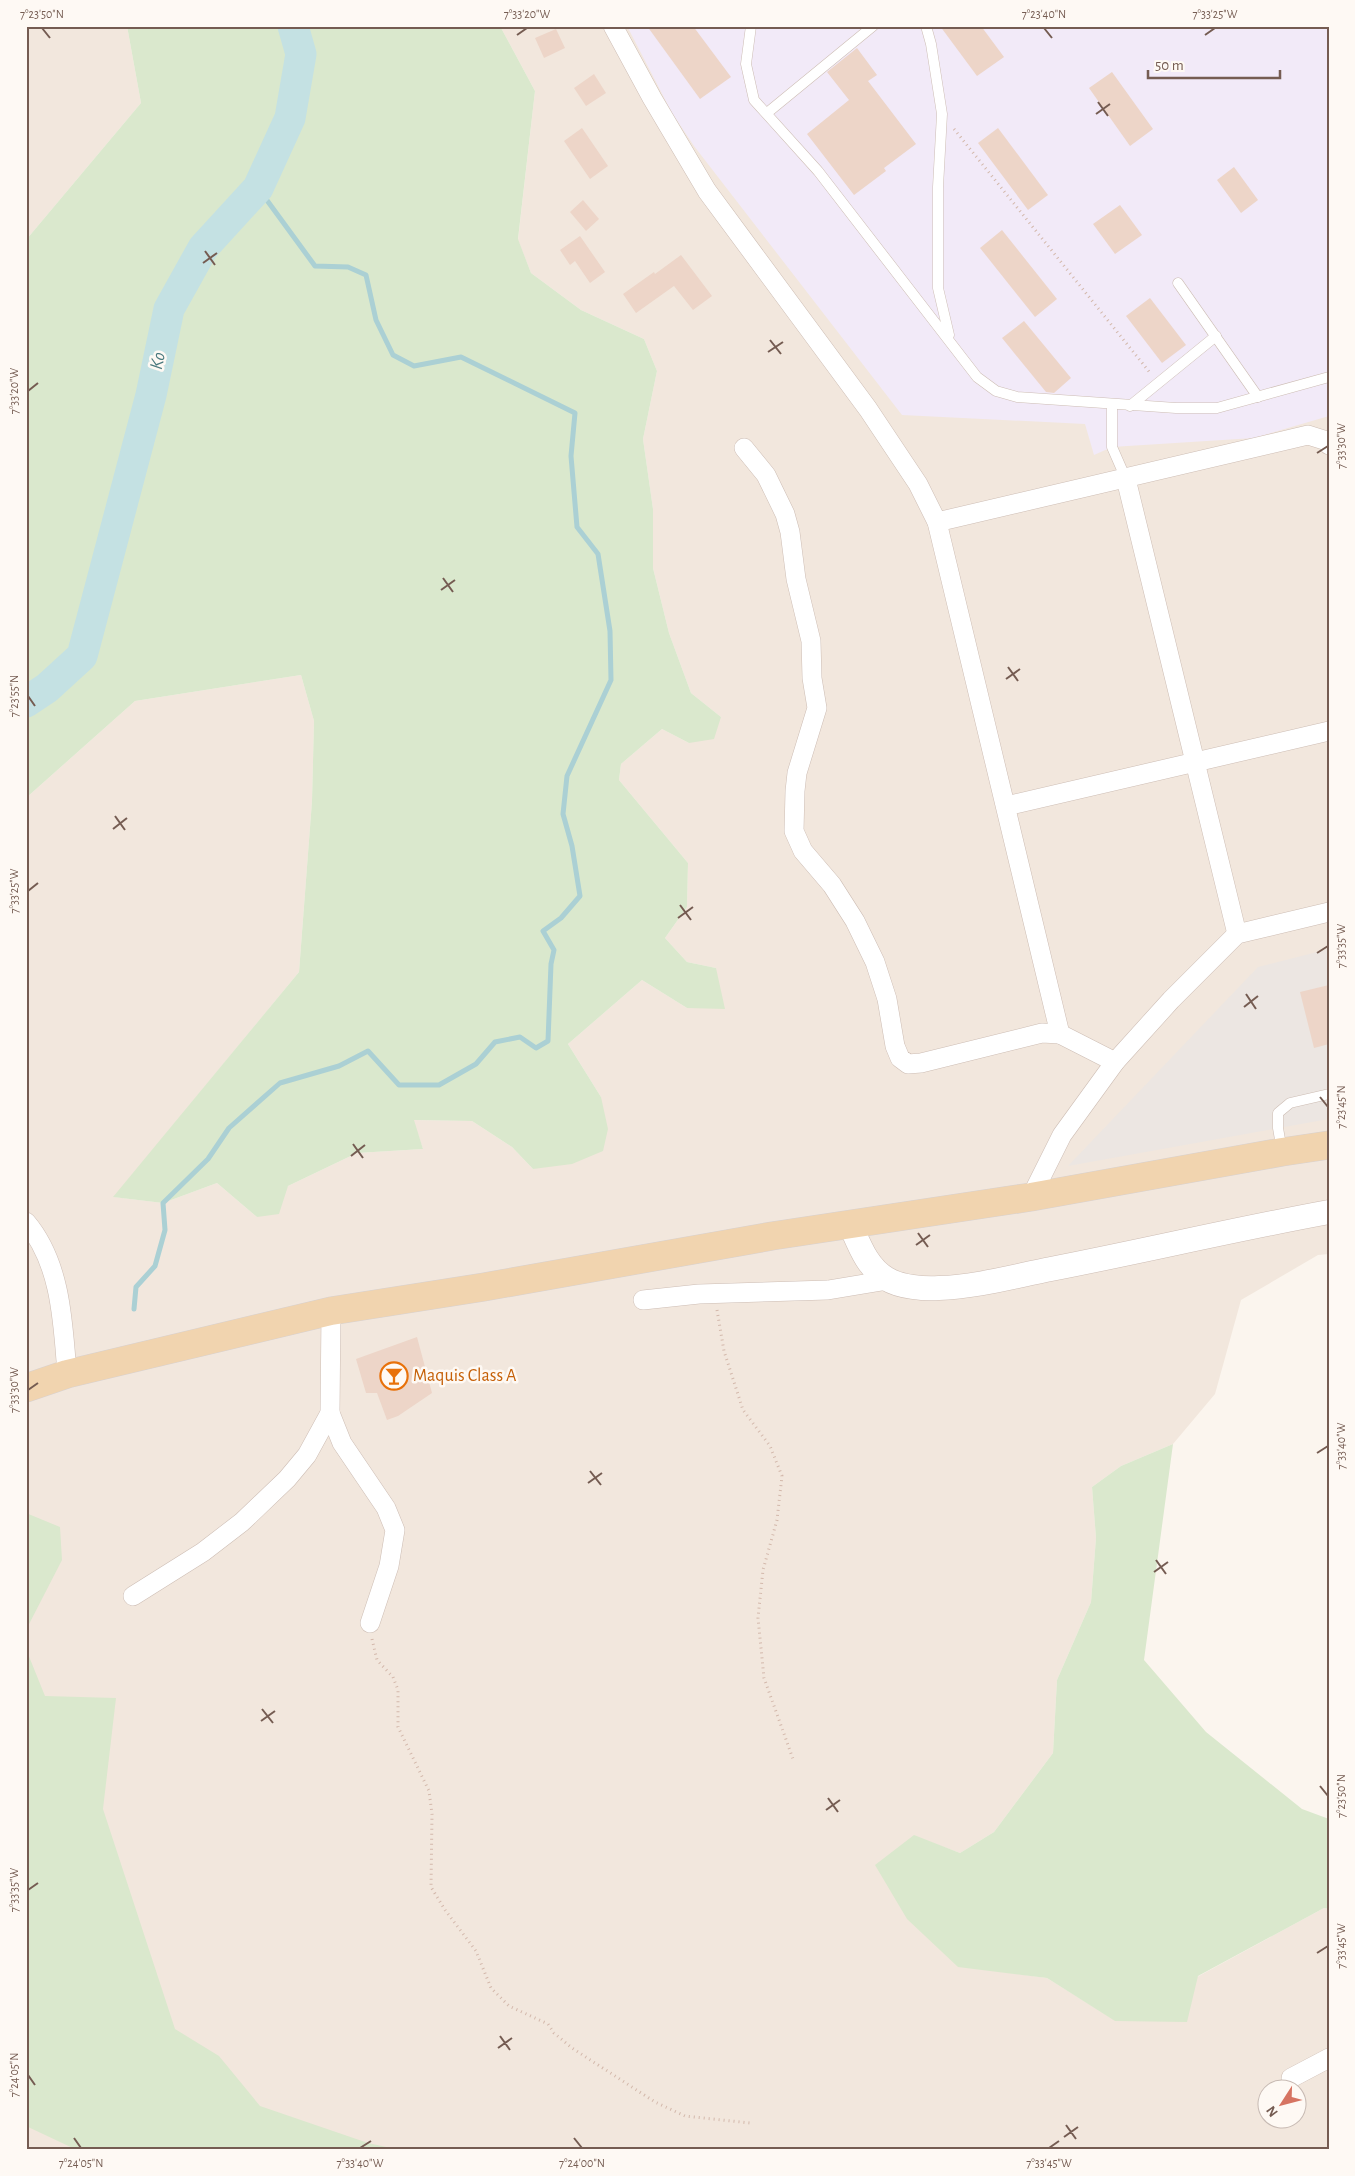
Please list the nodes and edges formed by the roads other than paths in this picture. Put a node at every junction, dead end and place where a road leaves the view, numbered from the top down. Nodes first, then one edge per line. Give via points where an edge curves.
1 (613, 26) edge
2 (751, 26) edge
3 (873, 26) edge
4 (926, 26) edge
5 (767, 113) junction
6 (1178, 283) dead end
7 (1216, 336) junction
8 (949, 339) junction
9 (1329, 378) edge
10 (1258, 397) junction
11 (1112, 404) junction
12 (1130, 406) junction
13 (1329, 445) edge
14 (744, 448) dead end
15 (1126, 479) junction
16 (937, 522) junction
17 (1329, 731) edge
18 (1195, 762) junction
19 (1006, 806) junction
20 (1329, 912) edge
21 (1237, 934) junction
22 (1060, 1034) junction
23 (1115, 1062) junction
24 (1329, 1094) edge
25 (1329, 1145) edge
26 (1282, 1152) junction
27 (1031, 1197) junction
28 (1329, 1212) edge
29 (26, 1222) edge
30 (850, 1224) junction
31 (888, 1280) junction
32 (643, 1300) dead end
33 (331, 1311) junction
34 (67, 1374) junction
35 (26, 1388) edge
36 (330, 1413) junction
37 (133, 1596) dead end
38 (370, 1623) road end
39 (1329, 2058) edge
40 (1291, 2078) dead end

1 - 16 street via 707,191 868,409 918,484
2 - 5 lane via 746,64 754,100
3 - 5 lane
4 - 8 lane via 942,114 938,288
5 - 8 lane via 818,171
6 - 7 lane
7 - 10 lane
7 - 12 lane
8 - 11 lane via 977,377 996,391 1017,397
9 - 10 lane
10 - 12 lane via 1217,408
11 - 12 lane
11 - 15 lane via 1112,446
13 - 15 street via 1322,438 1308,435
14 - 22 street via 766,475 785,514 811,641 817,708 797,773 794,831 803,851 832,885 855,921 887,999 900,1058 908,1064 921,1063 1042,1033
15 - 16 street
15 - 18 street
16 - 19 street
17 - 18 street
18 - 19 street
18 - 21 street
19 - 22 street
20 - 21 street
21 - 23 street via 1170,1000
22 - 23 street
23 - 27 street via 1062,1135
24 - 26 lane via 1290,1103 1278,1113
25 - 26 main road
26 - 27 main road
27 - 30 main road
28 - 31 street via 976,1283 939,1288
29 - 34 street via 36,1234 61,1303
30 - 31 street via 872,1268
30 - 33 main road
31 - 32 street via 828,1290
33 - 34 main road
33 - 36 street
34 - 35 main road
36 - 37 street via 307,1455 265,1502 203,1552
36 - 38 street via 342,1443 386,1508 395,1530 389,1566
39 - 40 street

